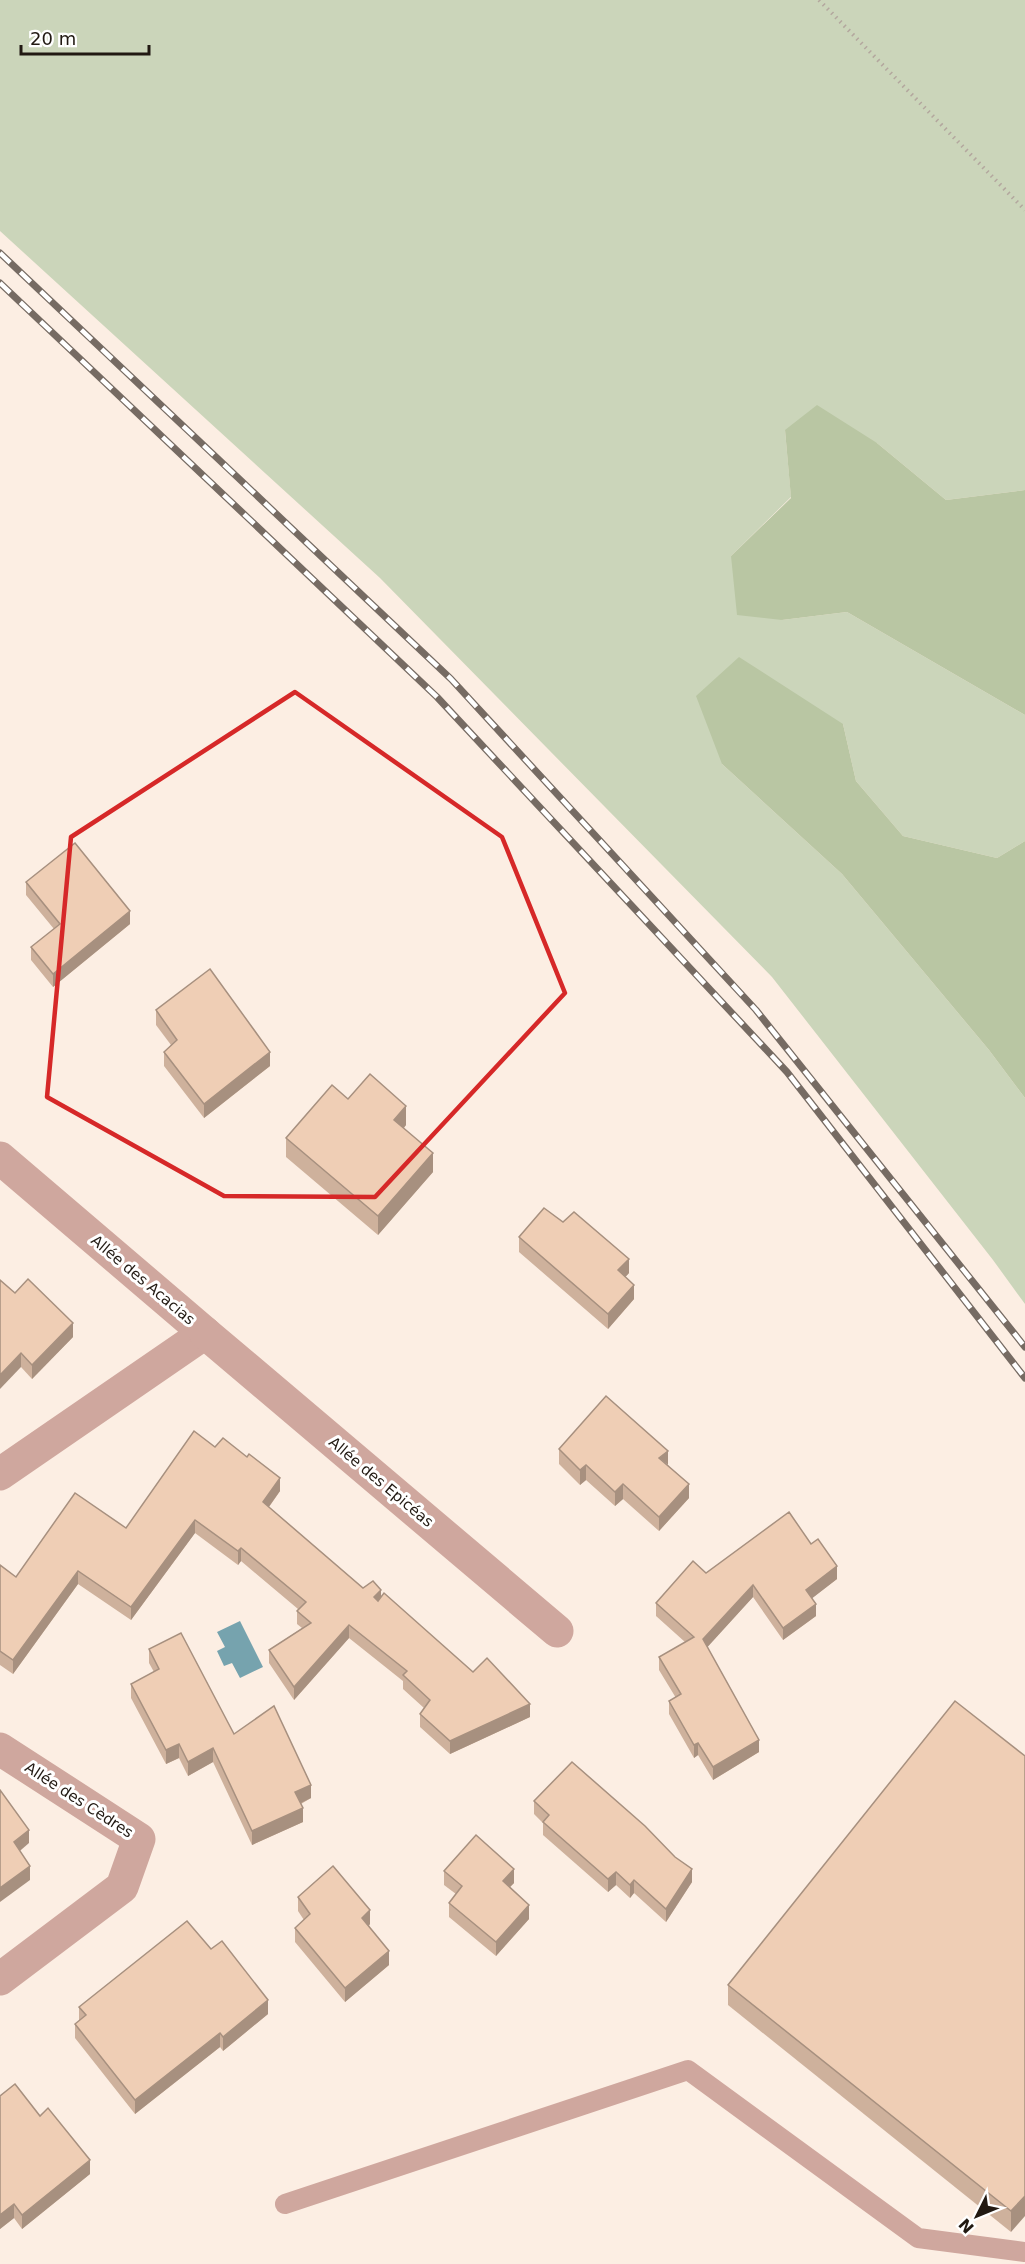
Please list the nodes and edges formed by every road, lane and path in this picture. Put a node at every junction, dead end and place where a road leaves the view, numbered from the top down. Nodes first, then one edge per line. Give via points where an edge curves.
1 (819, 0) edge
2 (1025, 210) edge
3 (0, 1158) edge
4 (206, 1333) junction
5 (0, 1474) edge
6 (556, 1630) dead end
7 (0, 1749) edge
8 (0, 1979) edge
9 (285, 2204) dead end
10 (1025, 2252) edge

1 - 2 path
3 - 4 street, Allée des Acacias
4 - 5 street, Allée des Acacias
4 - 6 street, Allée des Epicéas
7 - 8 street, Allée des Cèdres via 139,1839 122,1887
9 - 10 lane via 688,2070 918,2238

